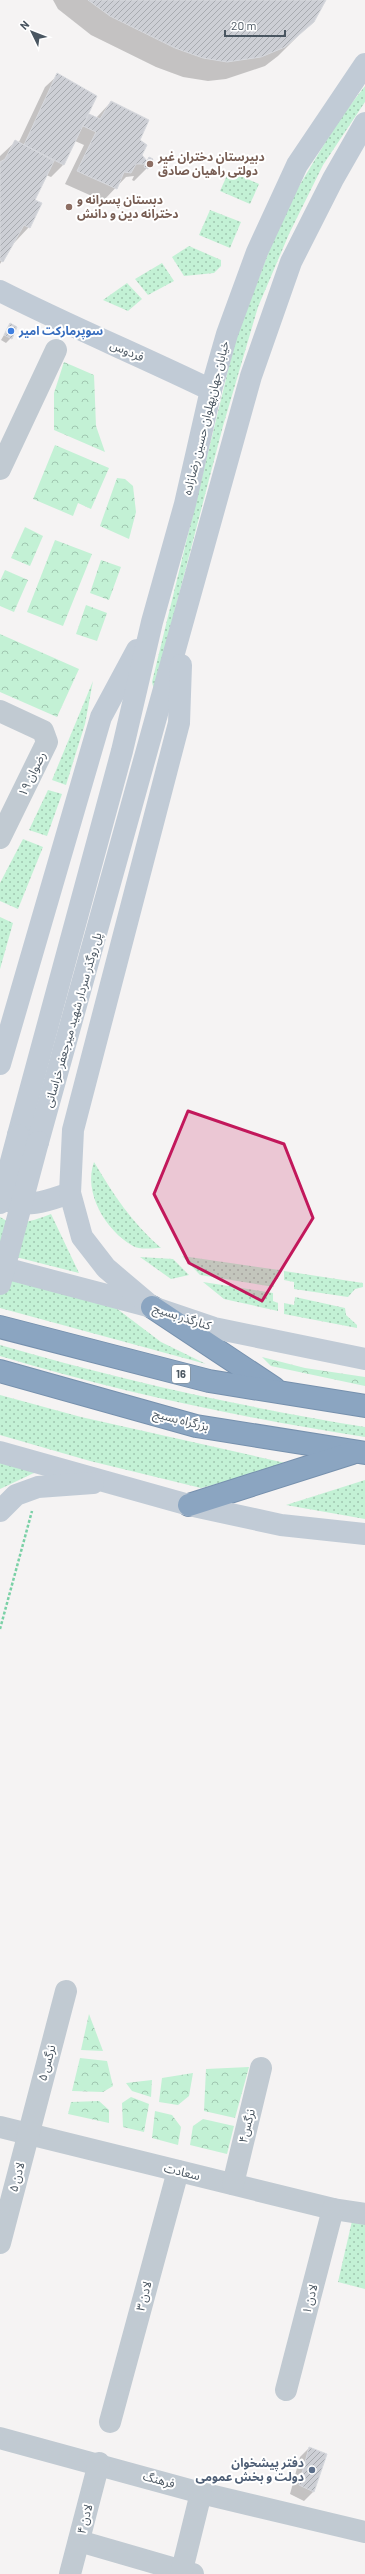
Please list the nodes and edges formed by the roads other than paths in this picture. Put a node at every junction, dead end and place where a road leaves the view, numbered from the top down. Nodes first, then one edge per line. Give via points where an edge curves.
1 (365, 64) edge
2 (365, 123) edge
3 (0, 291) edge
4 (56, 350) dead end
5 (211, 390) junction
6 (0, 468) edge
7 (152, 622) junction
8 (182, 629) junction
9 (0, 710) edge
10 (122, 752) joint
11 (0, 838) edge
12 (0, 1064) edge
13 (70, 1193) junction
14 (0, 1198) edge
15 (0, 1203) edge
16 (0, 1267) edge
17 (0, 1284) edge
18 (152, 1307) junction
19 (0, 1327) edge
20 (365, 1360) edge
21 (0, 1370) edge
22 (281, 1393) junction
23 (365, 1406) edge
24 (0, 1452) edge
25 (361, 1452) edge
26 (107, 1481) junction
27 (189, 1505) junction
28 (0, 1511) edge
29 (365, 1534) edge
30 (66, 1991) dead end
31 (261, 2068) dead end
32 (0, 2127) edge
33 (28, 2135) junction
34 (178, 2171) junction
35 (233, 2184) junction
36 (333, 2209) junction
37 (365, 2214) edge
38 (0, 2243) edge
39 (286, 2390) dead end
40 (110, 2422) dead end
41 (0, 2438) edge
42 (100, 2463) junction
43 (201, 2493) junction
44 (365, 2532) edge
45 (79, 2541) junction
46 (185, 2573) edge
47 (70, 2574) edge

1 - 5 main road, خیابان جهان‌پهلوان حسین رضا‌زاده via 297,165 257,252 227,334
2 - 8 main road via 312,220 276,298 241,411
3 - 5 main road, فردوس via 68,326 149,360
4 - 6 street
5 - 7 main road, خیابان جهان‌پهلوان حسین رضا‌زاده via 185,504
7 - 10 main road, خیابان جهان‌پهلوان حسین رضا‌زاده
7 - 12 main road via 102,717
8 - 13 main road via 179,722 73,1130
8 - 17 main road, پل روگذر سردار شهید میرجعفر خراسانی, bridge
9 - 11 street, رضوان ۱۹ via 43,731 48,742
10 - 15 main road, پل روگذر سردار شهید میرجعفر خراسانی, bridge
13 - 14 main road via 22,1206
13 - 18 main road via 82,1237 106,1268
16 - 18 main road, کنارگذر بسیج
18 - 20 main road, کنارگذر بسیج via 214,1328
18 - 22 highway
19 - 22 highway, 16 via 209,1381
21 - 25 highway, بزرگراه بسیج via 196,1426
22 - 23 highway, 16
24 - 26 main road
25 - 27 highway
26 - 27 main road
26 - 28 main road via 38,1487 16,1495
27 - 29 main road via 281,1525
30 - 33 street, نرگس ۵
31 - 35 street, نرگس۴
32 - 33 street, سعادت
33 - 34 street, سعادت
33 - 38 street, لادن ۵
34 - 35 street, سعادت
34 - 40 street, لادن ۳
35 - 36 street, سعادت
36 - 37 street, سعادت
36 - 39 street, لادن ۱
41 - 42 street, فرهنگ
42 - 43 street, فرهنگ
42 - 45 street, لادن ۴
43 - 44 street, فرهنگ
43 - 46 street
45 - 46 street
45 - 47 street, لادن ۴

